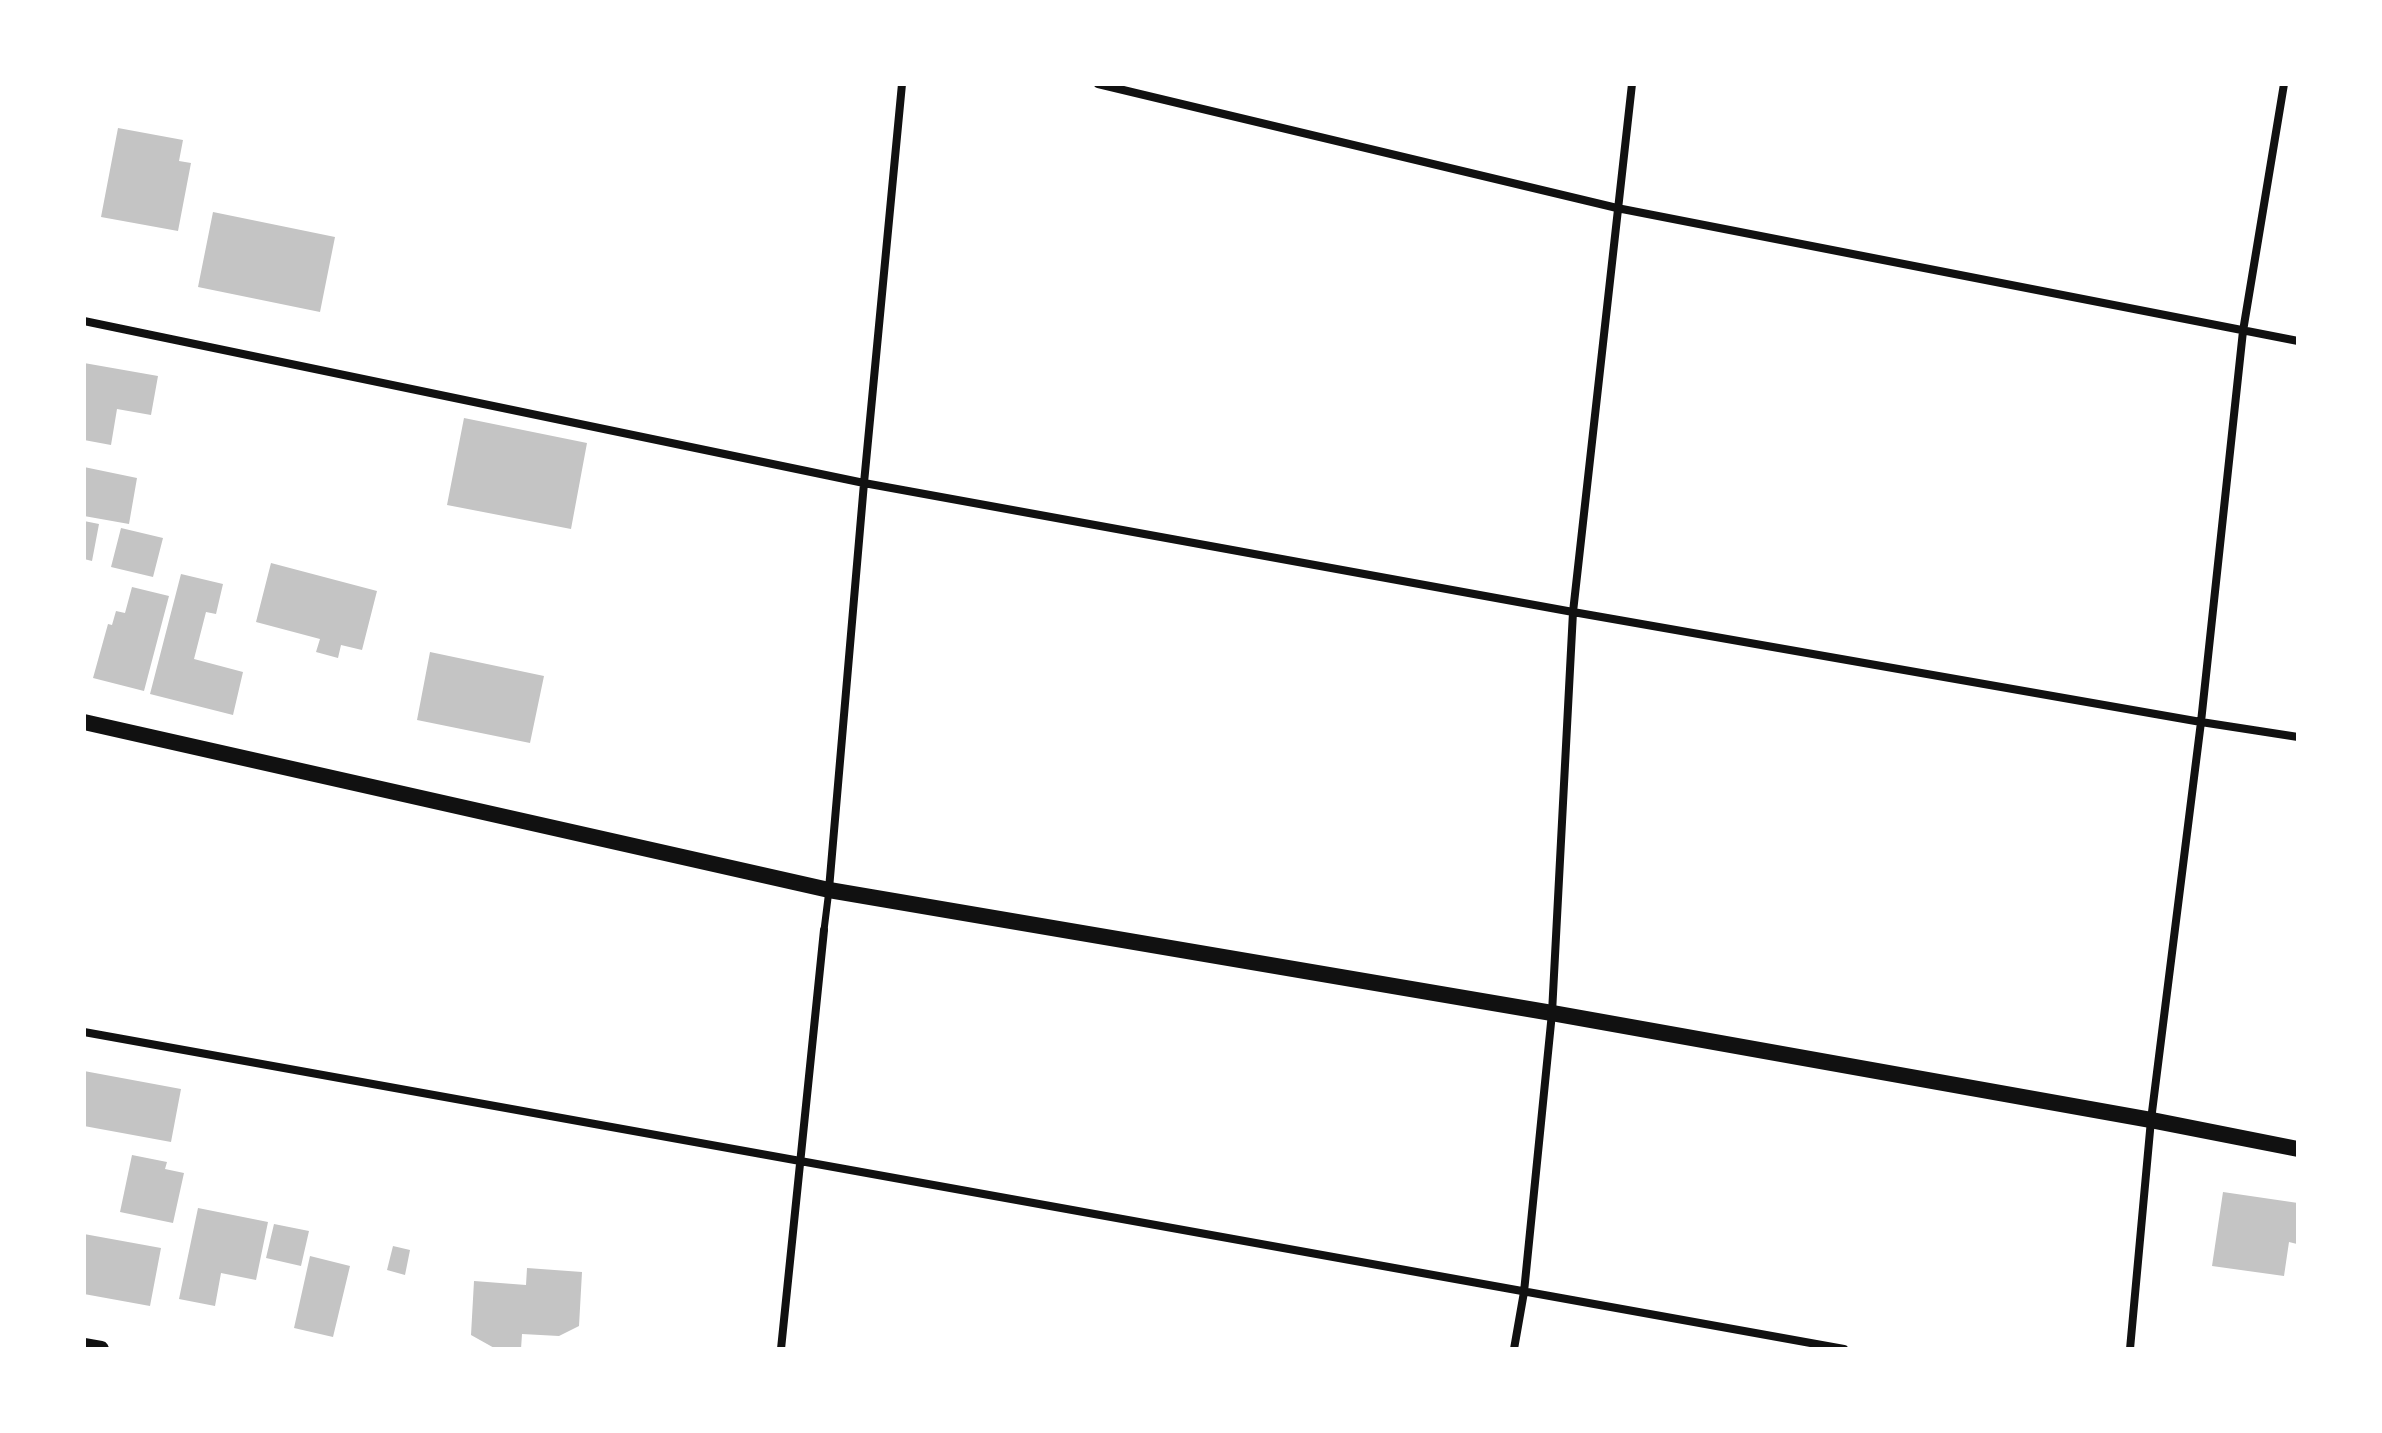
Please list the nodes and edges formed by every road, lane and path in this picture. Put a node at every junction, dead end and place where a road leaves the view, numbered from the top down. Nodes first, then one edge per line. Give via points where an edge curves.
1 (902, 84) edge
2 (1098, 84) edge
3 (1632, 84) edge
4 (2284, 84) edge
5 (1617, 208) junction
6 (84, 321) edge
7 (2243, 331) junction
8 (2298, 341) edge
9 (864, 483) junction
10 (1573, 612) junction
11 (84, 722) edge
12 (2201, 722) junction
13 (2298, 737) edge
14 (829, 890) junction
15 (824, 930) joint
16 (1552, 1013) junction
17 (84, 1032) edge
18 (2151, 1120) junction
19 (2298, 1149) edge
20 (801, 1160) junction
21 (1524, 1292) junction
22 (84, 1346) edge
23 (101, 1349) edge
24 (781, 1349) edge
25 (1514, 1349) edge
26 (1844, 1349) edge
27 (2130, 1349) edge

1 - 9 street
2 - 5 street
3 - 5 street
4 - 7 street
5 - 7 street
5 - 10 street
6 - 9 street
7 - 8 street
7 - 12 street
9 - 10 street
9 - 14 street
10 - 12 street
10 - 16 street
11 - 14 main road
12 - 13 street
12 - 18 street
14 - 15 street
14 - 16 main road
15 - 20 street
16 - 18 main road
16 - 21 street
17 - 20 street
18 - 19 main road
18 - 27 street
20 - 21 street
20 - 24 street
21 - 25 street
21 - 26 street
22 - 23 main road

